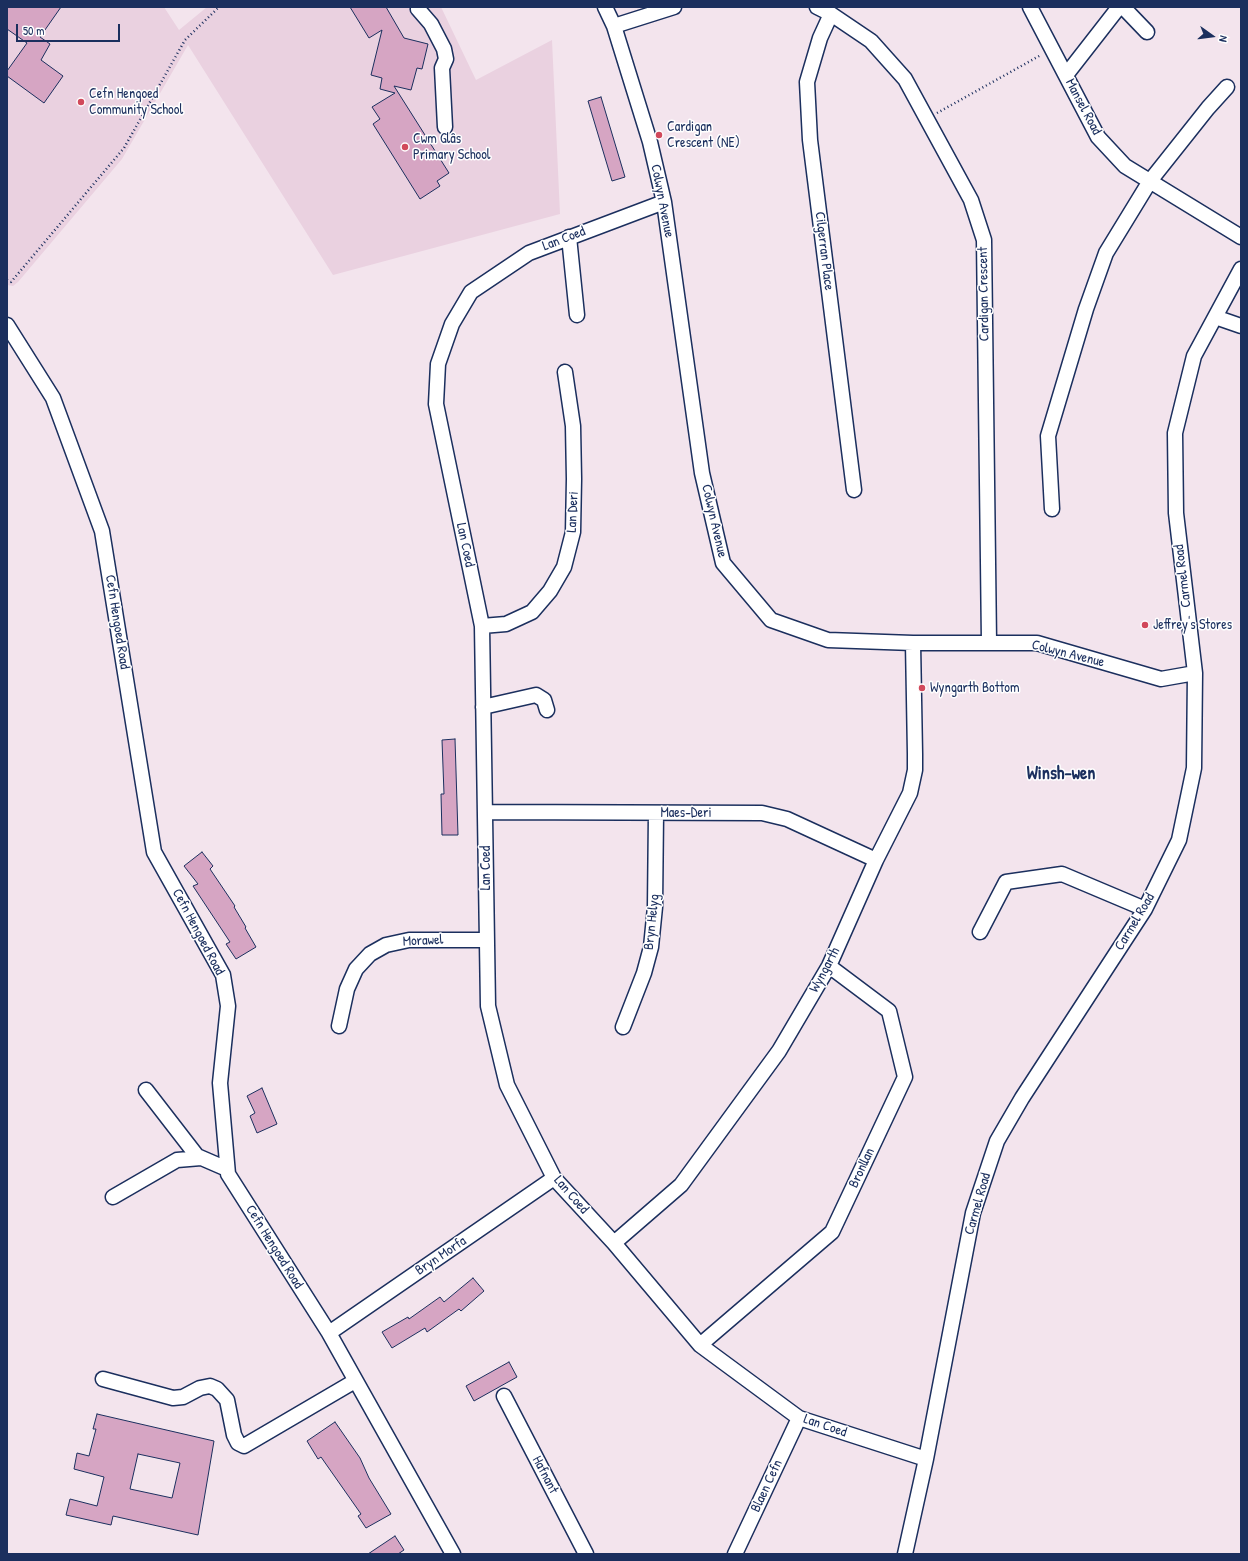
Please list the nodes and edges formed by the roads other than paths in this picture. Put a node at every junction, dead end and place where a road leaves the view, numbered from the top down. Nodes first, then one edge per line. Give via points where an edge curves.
1 (419, 7) edge
2 (605, 7) edge
3 (674, 7) edge
4 (817, 7) edge
5 (1030, 7) edge
6 (1119, 7) edge
7 (1123, 7) edge
8 (831, 14) junction
9 (614, 26) junction
10 (1147, 32) dead end
11 (1066, 75) junction
12 (1227, 88) dead end
13 (444, 127) dead end
14 (1150, 181) junction
15 (664, 202) junction
16 (569, 237) junction
17 (1241, 237) edge
18 (1241, 269) edge
19 (578, 316) dead end
20 (1215, 317) junction
21 (7, 325) edge
22 (1241, 326) edge
23 (565, 372) dead end
24 (854, 490) dead end
25 (1052, 509) dead end
26 (482, 626) junction
27 (989, 642) junction
28 (913, 643) junction
29 (1195, 673) junction
30 (483, 707) junction
31 (547, 710) dead end
32 (486, 812) junction
33 (656, 813) junction
34 (876, 860) junction
35 (1145, 909) junction
36 (980, 932) dead end
37 (486, 940) junction
38 (829, 966) junction
39 (340, 1026) dead end
40 (623, 1027) dead end
41 (146, 1090) dead end
42 (201, 1158) junction
43 (227, 1169) junction
44 (554, 1178) junction
45 (113, 1197) dead end
46 (614, 1243) junction
47 (328, 1333) junction
48 (700, 1345) junction
49 (103, 1379) dead end
50 (356, 1381) junction
51 (504, 1396) dead end
52 (799, 1418) junction
53 (926, 1459) junction
54 (453, 1554) edge
55 (586, 1554) edge
56 (736, 1554) edge
57 (905, 1554) edge

1 - 13 street via 444,49
2 - 9 street, Colwyn Avenue
3 - 9 street
4 - 8 street, Cardigan Crescent
5 - 11 street, Mansel Road
6 - 11 street
7 - 10 street
8 - 24 street, Cilgerran Place via 820,38 807,82 810,140
8 - 27 street, Cardigan Crescent via 871,41 905,79 971,200 984,240
9 - 15 street, Colwyn Avenue via 650,142
11 - 14 street, Mansel Road via 1098,137 1125,166
12 - 14 street
14 - 17 street, Mansel Road
14 - 25 street via 1106,253 1086,309 1048,436
15 - 16 street, Lan Coed
15 - 28 street, Colwyn Avenue via 702,473 723,562 771,620 828,640
16 - 19 street
16 - 26 street, Lan Coed via 529,253 471,292 452,324 438,364 436,404
18 - 20 street, Carmel Road
20 - 22 street
20 - 29 street, Carmel Road via 1194,356 1175,433 1176,513
21 - 43 street, Cefn Hengoed Road via 53,398 102,531 154,852 223,975 228,1006 220,1083
23 - 26 street, Lan Deri via 573,426 574,487 573,532 564,567 550,591 532,612 506,624
26 - 30 street, Lan Coed
27 - 28 street, Colwyn Avenue
27 - 29 street, Colwyn Avenue via 1037,643 1161,679
28 - 34 street, Wyngarth via 915,770 910,793
29 - 35 street, Carmel Road via 1194,768 1179,840
30 - 31 street via 536,695 544,700
30 - 32 street, Lan Coed
32 - 33 street, Maes-Deri
32 - 37 street, Lan Coed
33 - 34 street, Maes-Deri via 762,813 787,819
33 - 40 street, Bryn Helyg via 655,907 651,947
34 - 38 street, Wyngarth
35 - 36 street via 1062,874 1054,875 1006,882
35 - 53 street, Carmel Road via 1022,1098 997,1141 973,1213
37 - 39 street, Morawel via 409,940 386,945 370,954 356,969 347,989
37 - 44 street, Lan Coed via 488,1006 507,1085
38 - 46 street, Wyngarth via 779,1051 681,1185
38 - 48 street, Bronllan via 890,1011 905,1077 832,1232
41 - 42 street
42 - 43 street
42 - 45 street via 177,1160
43 - 47 street, Cefn Hengoed Road
44 - 46 street, Lan Coed
44 - 47 street, Bryn Morfa
46 - 48 street, Lan Coed
47 - 50 street, Cefn Hengoed Road
48 - 52 street, Lan Coed
49 - 50 street via 173,1398 183,1397 200,1388 210,1386 217,1389 227,1400 234,1435 238,1443 244,1446
50 - 54 street, Cefn Hengoed Road
51 - 55 street, Hafnant
52 - 53 street, Lan Coed
52 - 56 street, Blaen Cefn
53 - 57 street, Carmel Road

